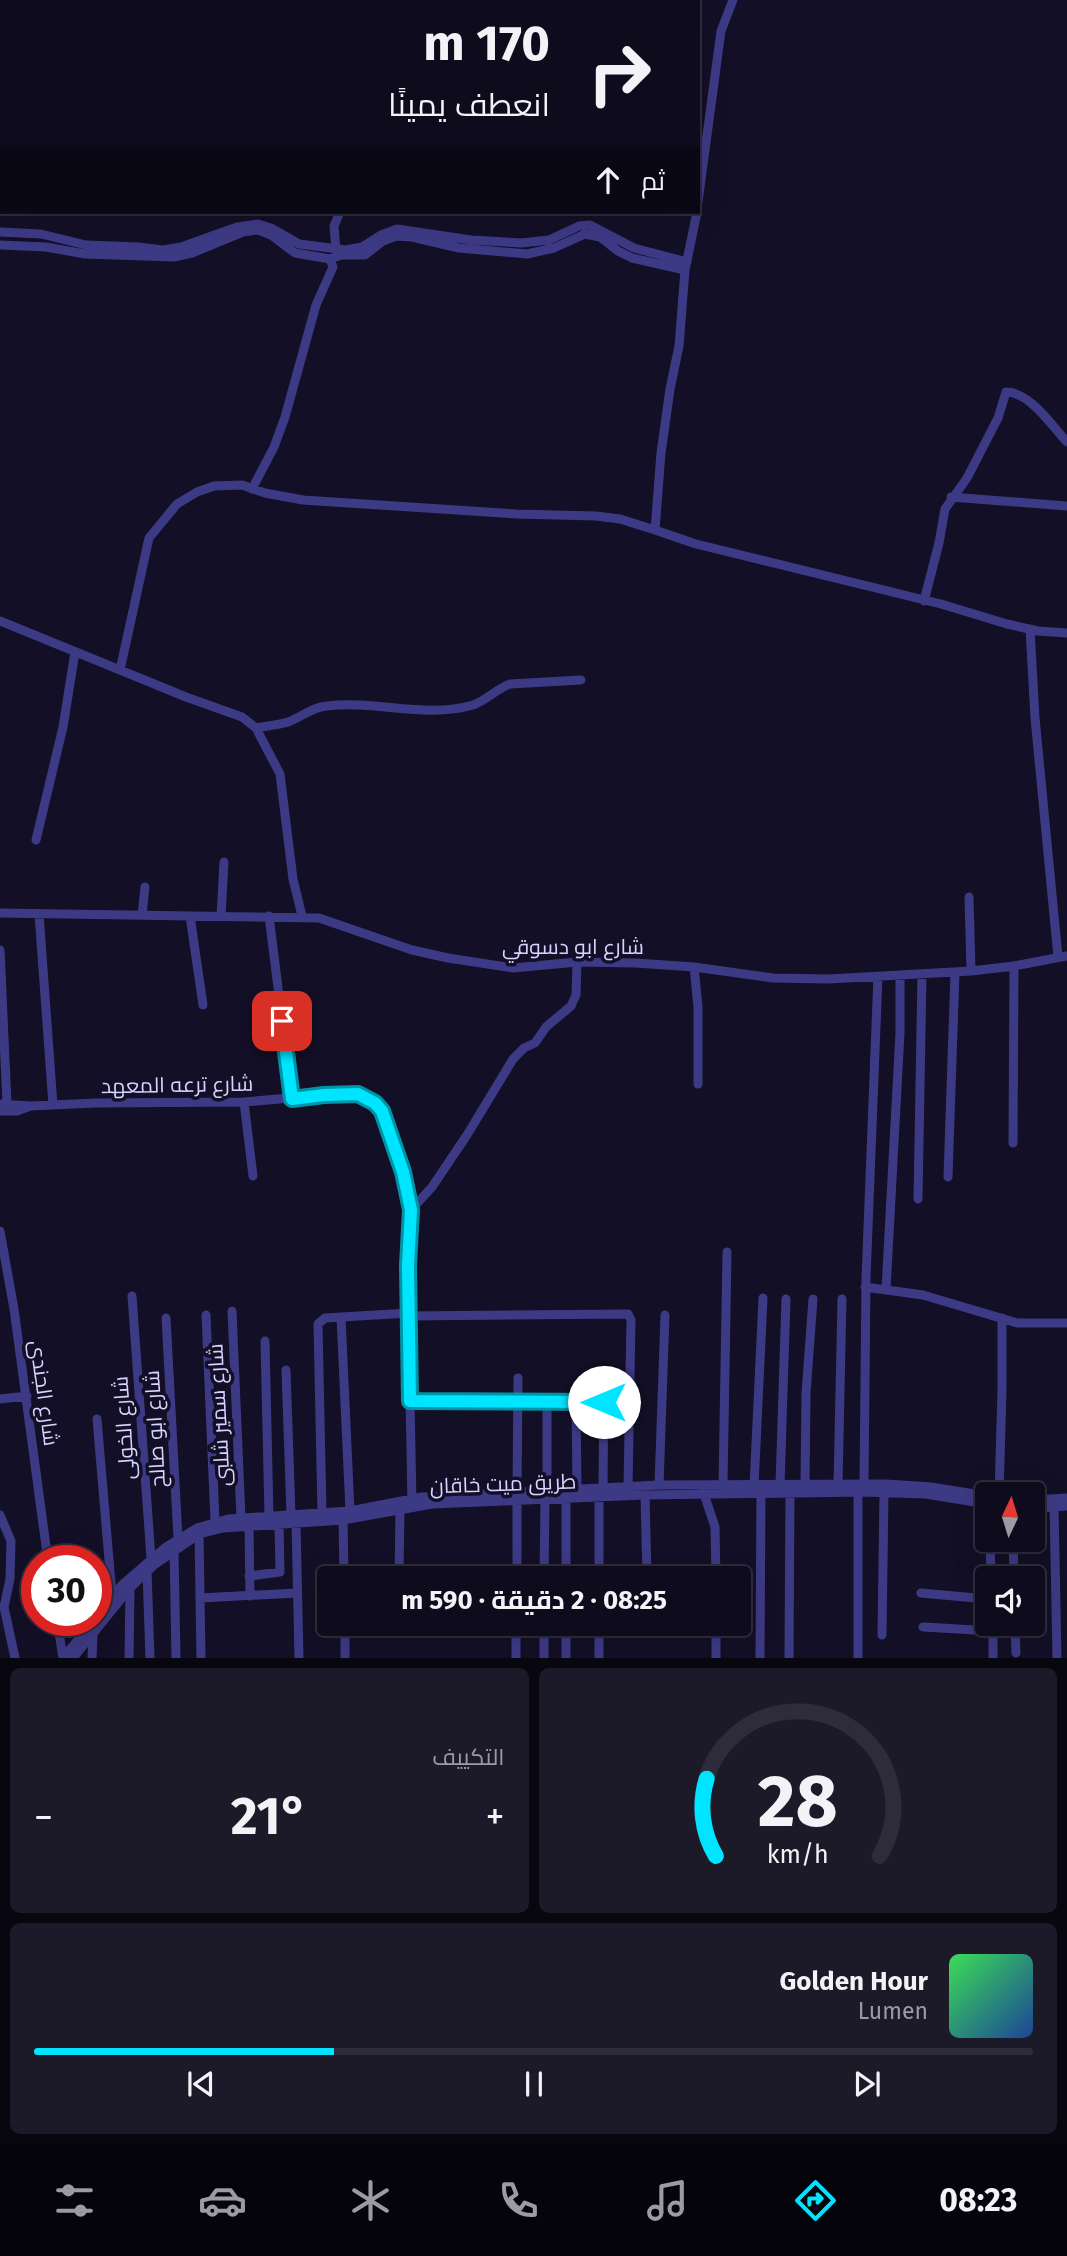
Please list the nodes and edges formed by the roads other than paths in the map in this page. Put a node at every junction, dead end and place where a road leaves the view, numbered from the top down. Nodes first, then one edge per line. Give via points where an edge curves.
1 (733, 0) edge
2 (700, 187) edge
3 (339, 214) edge
4 (697, 214) edge
5 (0, 232) edge
6 (0, 245) edge
7 (336, 250) junction
8 (330, 259) junction
9 (686, 266) junction
10 (1067, 442) edge
11 (252, 489) junction
12 (951, 496) junction
13 (1067, 506) edge
14 (655, 530) junction
15 (924, 601) junction
16 (0, 621) edge
17 (1030, 629) junction
18 (1067, 633) edge
19 (75, 652) junction
20 (120, 670) junction
21 (581, 680) dead end
22 (256, 728) junction
23 (36, 840) dead end
24 (225, 862) dead end
25 (145, 887) dead end
26 (969, 897) dead end
27 (0, 913) edge
28 (39, 914) junction
29 (142, 915) junction
30 (190, 916) junction
31 (221, 916) junction
32 (269, 916) junction
33 (302, 916) junction
34 (0, 950) edge
35 (1063, 956) edge
36 (577, 962) junction
37 (1014, 966) junction
38 (694, 967) junction
39 (971, 971) junction
40 (955, 972) junction
41 (922, 974) junction
42 (900, 975) junction
43 (878, 976) junction
44 (203, 1005) dead end
45 (698, 1084) dead end
46 (292, 1099) junction
47 (244, 1102) junction
48 (53, 1105) junction
49 (2, 1106) edge
50 (1013, 1143) dead end
51 (253, 1176) dead end
52 (948, 1177) dead end
53 (918, 1199) dead end
54 (411, 1210) junction
55 (0, 1231) edge
56 (727, 1252) dead end
57 (865, 1287) junction
58 (886, 1289) junction
59 (132, 1296) dead end
60 (763, 1298) dead end
61 (786, 1299) dead end
62 (813, 1299) dead end
63 (842, 1299) dead end
64 (232, 1311) dead end
65 (409, 1314) junction
66 (206, 1315) dead end
67 (665, 1315) dead end
68 (341, 1317) junction
69 (166, 1318) dead end
70 (1002, 1318) junction
71 (1067, 1322) edge
72 (265, 1341) dead end
73 (286, 1370) dead end
74 (604, 1374) dead end
75 (518, 1378) dead end
76 (27, 1396) junction
77 (0, 1399) edge
78 (410, 1401) junction
79 (517, 1401) junction
80 (547, 1402) junction
81 (576, 1402) junction
82 (604, 1402) junction
83 (97, 1419) dead end
84 (999, 1482) edge
85 (838, 1484) junction
86 (659, 1485) junction
87 (780, 1485) junction
88 (805, 1485) junction
89 (723, 1486) junction
90 (628, 1487) junction
91 (603, 1488) junction
92 (758, 1488) junction
93 (861, 1488) junction
94 (576, 1489) junction
95 (703, 1490) junction
96 (884, 1492) junction
97 (790, 1493) junction
98 (975, 1494) edge
99 (645, 1495) junction
100 (546, 1496) junction
101 (517, 1497) junction
102 (599, 1498) junction
103 (1067, 1498) edge
104 (566, 1499) junction
105 (1045, 1499) edge
106 (412, 1502) junction
107 (975, 1502) edge
108 (1067, 1506) edge
109 (1045, 1507) edge
110 (1054, 1507) junction
111 (400, 1509) junction
112 (322, 1513) junction
113 (0, 1515) edge
114 (346, 1515) junction
115 (269, 1516) junction
116 (241, 1518) junction
117 (293, 1519) junction
118 (215, 1521) junction
119 (279, 1524) junction
120 (249, 1526) junction
121 (199, 1534) junction
122 (178, 1538) junction
123 (46, 1545) edge
124 (108, 1545) edge
125 (174, 1550) junction
126 (151, 1558) junction
127 (344, 1566) edge
128 (399, 1566) edge
129 (517, 1566) edge
130 (544, 1566) edge
131 (566, 1566) edge
132 (599, 1566) edge
133 (647, 1566) edge
134 (716, 1566) edge
135 (147, 1572) junction
136 (249, 1576) junction
137 (130, 1588) junction
138 (297, 1593) junction
139 (922, 1593) dead end
140 (112, 1595) edge
141 (250, 1596) junction
142 (200, 1598) junction
143 (975, 1598) edge
144 (112, 1611) edge
145 (923, 1627) dead end
146 (975, 1627) edge
147 (882, 1635) dead end
148 (60, 1636) edge
149 (81, 1636) edge
150 (92, 1636) edge
151 (93, 1636) edge
152 (345, 1636) edge
153 (516, 1636) edge
154 (544, 1636) edge
155 (566, 1636) edge
156 (599, 1636) edge
157 (716, 1636) edge
158 (993, 1636) edge
159 (1015, 1636) edge
160 (1016, 1653) dead end
161 (15, 1657) edge
162 (63, 1657) edge
163 (74, 1657) edge
164 (92, 1657) edge
165 (129, 1657) edge
166 (150, 1657) edge
167 (176, 1657) edge
168 (201, 1657) edge
169 (299, 1657) edge
170 (345, 1657) edge
171 (516, 1657) edge
172 (544, 1657) edge
173 (566, 1657) edge
174 (598, 1657) edge
175 (716, 1657) edge
176 (760, 1657) edge
177 (789, 1657) edge
178 (858, 1657) edge
179 (993, 1657) edge
180 (1057, 1657) edge

1 - 2 street via 721,31
3 - 7 street via 334,226
4 - 9 street
5 - 7 street via 32,233 93,246 163,250 258,224 299,244
6 - 8 street via 174,257 258,230 295,253
7 - 9 street via 357,249 397,229 521,243 549,240 590,225 634,248
8 - 9 street via 365,254 396,236 527,254 584,234 600,237 632,258
8 - 11 street via 333,267 313,315 285,417
9 - 14 street
10 - 12 street via 1033,405 1008,391 967,478
11 - 14 street via 303,500 596,516
11 - 20 street via 214,486 177,504 161,521 143,558
12 - 13 street
12 - 15 street
14 - 15 street
15 - 17 street
16 - 19 street
17 - 18 street
17 - 35 street via 1035,718
19 - 20 street
19 - 23 street
20 - 22 street via 242,717
21 - 22 street via 510,684 461,708 323,706 289,722
22 - 33 street via 280,774
24 - 31 street
25 - 29 street
26 - 39 street
27 - 28 street, شارع ابو دسوقي
28 - 29 street, شارع ابو دسوقي
28 - 48 street
29 - 30 street, شارع ابو دسوقي
30 - 31 street, شارع ابو دسوقي
30 - 44 street
31 - 32 street, شارع ابو دسوقي
32 - 33 street, شارع ابو دسوقي
32 - 46 street
33 - 36 street, شارع ابو دسوقي via 329,920 448,958 513,968
34 - 49 street
35 - 37 street, شارع ابو دسوقي
36 - 38 street, شارع ابو دسوقي
36 - 54 street via 571,1006 513,1059 453,1156
37 - 39 street, شارع ابو دسوقي
37 - 50 street
38 - 43 street, شارع ابو دسوقي via 795,979
38 - 45 street
39 - 40 street, شارع ابو دسوقي
40 - 41 street, شارع ابو دسوقي
40 - 52 street
41 - 42 street, شارع ابو دسوقي
41 - 53 street
42 - 43 street, شارع ابو دسوقي
42 - 58 street
43 - 57 street
46 - 47 street, شارع ترعه المعهد
46 - 54 street, شارع ترعه المعهد via 358,1094 375,1103 403,1172
47 - 48 street, شارع ترعه المعهد
47 - 51 street
48 - 49 street, شارع ترعه المعهد via 17,1111
54 - 65 street, شارع ترعه المعهد
55 - 76 street, شارع الجندى
56 - 89 street
57 - 58 street
57 - 93 street
58 - 70 street via 923,1294
59 - 126 street, شارع الخولى
60 - 92 street
61 - 87 street
62 - 88 street
63 - 85 street
64 - 116 street, شارع سمير شلبى
65 - 68 street
65 - 78 street, شارع ترعه المعهد
65 - 90 street via 626,1314 631,1320
66 - 118 street
67 - 86 street
68 - 112 street via 321,1320 317,1328
68 - 114 street
69 - 122 street, شارع ابو صالح
70 - 71 street via 1028,1324
70 - 84 street
72 - 115 street
73 - 117 street
74 - 82 street
75 - 79 street
76 - 77 street
76 - 123 street, شارع الجندى
78 - 79 street
78 - 106 street, شارع ترعه المعهد
79 - 80 street
79 - 101 street
80 - 81 street
80 - 100 street
81 - 82 street
81 - 94 street
82 - 91 street
83 - 124 street
85 - 88 street, طريق ميت خاقان
85 - 93 street, طريق ميت خاقان
86 - 90 street, طريق ميت خاقان
86 - 95 street, طريق ميت خاقان
87 - 88 street, طريق ميت خاقان
87 - 92 street, طريق ميت خاقان
89 - 92 street, طريق ميت خاقان
89 - 95 street, طريق ميت خاقان
90 - 91 street, طريق ميت خاقان
91 - 94 street, طريق ميت خاقان
92 - 95 street, طريق ميت خاقان
92 - 97 street, طريق ميت خاقان
92 - 176 street
93 - 96 street, طريق ميت خاقان
93 - 97 street, طريق ميت خاقان
93 - 98 street, طريق ميت خاقان via 931,1487
93 - 178 street
94 - 100 street, طريق ميت خاقان
95 - 99 street, طريق ميت خاقان
95 - 134 street via 715,1527
96 - 107 street, طريق ميت خاقان
96 - 147 street
97 - 177 street
99 - 102 street, طريق ميت خاقان
99 - 133 street
100 - 101 street, طريق ميت خاقان
100 - 104 street, طريق ميت خاقان
100 - 130 street
101 - 106 street, طريق ميت خاقان
101 - 129 street
102 - 104 street, طريق ميت خاقان
102 - 132 street
103 - 105 street
104 - 131 street
106 - 111 street, طريق ميت خاقان
106 - 114 street, طريق ميت خاقان
108 - 110 street
109 - 110 street
110 - 180 street
111 - 114 street, طريق ميت خاقان
111 - 128 street
112 - 114 street, طريق ميت خاقان
112 - 117 street, طريق ميت خاقان
113 - 161 street via 10,1541 5,1616
114 - 117 street, طريق ميت خاقان
114 - 127 street
115 - 116 street, طريق ميت خاقان
115 - 117 street, طريق ميت خاقان
116 - 118 street, طريق ميت خاقان
117 - 119 street, طريق ميت خاقان
117 - 138 street
118 - 122 street, طريق ميت خاقان
119 - 120 street, طريق ميت خاقان
119 - 136 street via 280,1572
120 - 121 street, طريق ميت خاقان
120 - 136 street
121 - 125 street, طريق ميت خاقان
121 - 142 street
122 - 126 street, طريق ميت خاقان
125 - 135 street, طريق ميت خاقان
125 - 167 street
126 - 140 street, طريق ميت خاقان
135 - 137 street, طريق ميت خاقان
135 - 166 street
136 - 141 street
137 - 144 street, طريق ميت خاقان
137 - 165 street
138 - 141 street
138 - 169 street
139 - 143 street
141 - 142 street
142 - 168 street
145 - 146 street
148 - 162 street
149 - 162 street, طريق ميت خاقان
150 - 163 street, طريق ميت خاقان
151 - 164 street
152 - 170 street
153 - 171 street
154 - 172 street
155 - 173 street
156 - 174 street
157 - 175 street
158 - 179 street
159 - 160 street

